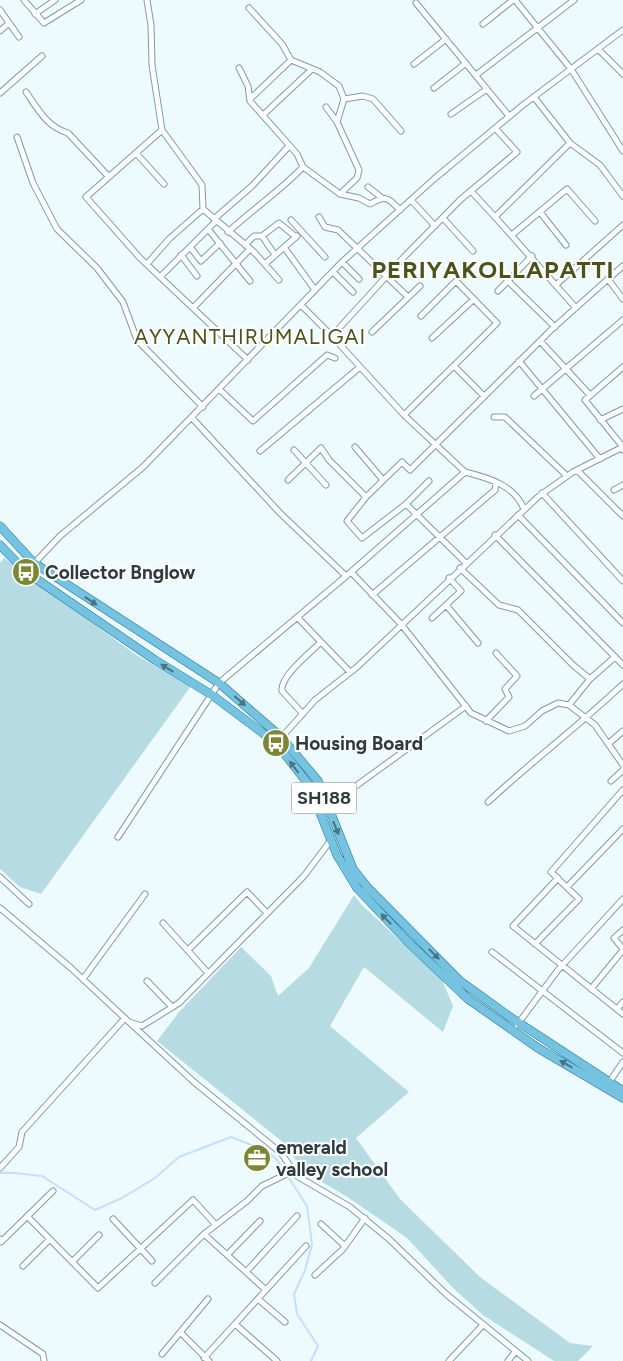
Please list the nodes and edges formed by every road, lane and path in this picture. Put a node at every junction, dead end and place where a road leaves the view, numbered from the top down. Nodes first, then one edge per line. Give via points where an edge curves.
1 (55, 0) edge
2 (81, 0) edge
3 (147, 0) edge
4 (514, 0) edge
5 (574, 0) edge
6 (27, 1) edge
7 (416, 3) dead end
8 (249, 8) dead end
9 (0, 10) edge
10 (35, 14) junction
11 (9, 23) junction
12 (483, 24) dead end
13 (537, 27) junction
14 (623, 30) edge
15 (0, 31) edge
16 (19, 37) dead end
17 (446, 39) junction
18 (598, 50) junction
19 (42, 56) dead end
20 (291, 60) junction
21 (466, 63) junction
22 (414, 64) dead end
23 (239, 68) dead end
24 (621, 68) edge
25 (571, 69) junction
26 (311, 70) junction
27 (623, 74) edge
28 (476, 75) junction
29 (434, 88) dead end
30 (487, 89) junction
31 (26, 92) dead end
32 (0, 93) edge
33 (534, 97) junction
34 (250, 99) junction
35 (344, 99) junction
36 (326, 106) dead end
37 (452, 114) dead end
38 (263, 115) junction
39 (509, 116) junction
40 (337, 122) junction
41 (495, 128) junction
42 (162, 130) junction
43 (401, 131) dead end
44 (18, 136) dead end
45 (570, 143) junction
46 (289, 146) junction
47 (623, 151) edge
48 (136, 153) junction
49 (303, 167) junction
50 (109, 177) junction
51 (164, 184) dead end
52 (368, 187) dead end
53 (471, 191) junction
54 (340, 194) junction
55 (623, 196) edge
56 (382, 198) junction
57 (411, 200) junction
58 (204, 209) junction
59 (400, 210) junction
60 (540, 212) junction
61 (318, 217) dead end
62 (495, 217) junction
63 (443, 218) junction
64 (215, 220) junction
65 (291, 220) dead end
66 (595, 221) dead end
67 (623, 225) edge
68 (435, 226) junction
69 (208, 229) junction
70 (228, 232) junction
71 (301, 232) junction
72 (512, 234) junction
73 (262, 236) junction
74 (296, 237) junction
75 (220, 243) junction
76 (245, 245) junction
77 (566, 245) dead end
78 (190, 247) junction
79 (284, 247) junction
80 (358, 248) junction
81 (250, 249) junction
82 (473, 251) dead end
83 (181, 255) junction
84 (275, 255) junction
85 (532, 256) junction
86 (325, 257) dead end
87 (342, 262) junction
88 (147, 264) junction
89 (237, 264) junction
90 (265, 264) junction
91 (623, 266) edge
92 (333, 272) junction
93 (197, 276) dead end
94 (160, 277) junction
95 (386, 277) junction
96 (359, 279) dead end
97 (608, 279) junction
98 (279, 280) dead end
99 (250, 281) dead end
100 (508, 281) junction
101 (557, 284) junction
102 (420, 286) dead end
103 (315, 290) junction
104 (498, 291) dead end
105 (353, 292) dead end
106 (407, 296) junction
107 (474, 299) junction
108 (623, 299) edge
109 (301, 305) junction
110 (193, 308) junction
111 (576, 308) junction
112 (421, 316) dead end
113 (623, 320) edge
114 (555, 327) junction
115 (372, 332) dead end
116 (332, 336) junction
117 (432, 338) dead end
118 (540, 341) junction
119 (335, 358) dead end
120 (248, 360) junction
121 (519, 361) junction
122 (454, 366) junction
123 (360, 367) junction
124 (623, 367) edge
125 (565, 368) junction
126 (542, 389) junction
127 (220, 390) junction
128 (590, 395) junction
129 (484, 396) junction
130 (534, 396) dead end
131 (203, 407) junction
132 (623, 409) edge
133 (404, 415) junction
134 (494, 417) dead end
135 (192, 418) junction
136 (600, 420) junction
137 (434, 444) junction
138 (355, 448) dead end
139 (622, 448) edge
140 (294, 450) dead end
141 (260, 451) dead end
142 (600, 459) junction
143 (305, 463) junction
144 (577, 470) junction
145 (465, 472) junction
146 (567, 476) junction
147 (288, 480) dead end
148 (383, 480) junction
149 (429, 481) dead end
150 (496, 483) junction
151 (326, 484) dead end
152 (623, 485) edge
153 (614, 490) dead end
154 (542, 494) junction
155 (366, 497) junction
156 (406, 504) junction
157 (524, 509) junction
158 (417, 514) junction
159 (518, 514) junction
160 (623, 516) edge
161 (0, 526) edge
162 (495, 535) junction
163 (440, 538) junction
164 (0, 545) edge
165 (34, 563) junction
166 (466, 563) junction
167 (460, 568) junction
168 (26, 572) junction
169 (348, 574) junction
170 (449, 578) junction
171 (623, 581) edge
172 (372, 594) junction
173 (446, 605) junction
174 (298, 618) junction
175 (432, 618) dead end
176 (623, 623) edge
177 (401, 624) junction
178 (321, 642) junction
179 (478, 643) dead end
180 (496, 653) dead end
181 (615, 657) junction
182 (623, 665) edge
183 (350, 672) junction
184 (590, 679) junction
185 (219, 683) junction
186 (623, 684) edge
187 (212, 695) junction
188 (569, 705) junction
189 (466, 706) junction
190 (302, 714) junction
191 (586, 718) junction
192 (486, 721) junction
193 (623, 731) edge
194 (279, 740) junction
195 (608, 744) junction
196 (623, 765) edge
197 (623, 770) edge
198 (611, 781) dead end
199 (623, 790) edge
200 (488, 802) dead end
201 (328, 807) junction
202 (623, 829) edge
203 (118, 837) dead end
204 (331, 840) junction
205 (0, 878) edge
206 (558, 878) junction
207 (567, 887) junction
208 (145, 894) dead end
209 (623, 899) edge
210 (29, 904) dead end
211 (0, 908) edge
212 (267, 913) junction
213 (163, 923) dead end
214 (623, 930) edge
215 (535, 944) junction
216 (188, 950) junction
217 (623, 950) edge
218 (492, 952) dead end
219 (562, 966) junction
220 (208, 973) junction
221 (83, 979) junction
222 (147, 981) dead end
223 (591, 989) junction
224 (541, 991) junction
225 (623, 1002) edge
226 (172, 1007) junction
227 (617, 1009) junction
228 (623, 1014) edge
229 (127, 1020) junction
230 (516, 1026) junction
231 (623, 1053) edge
232 (623, 1062) edge
233 (607, 1085) junction
234 (623, 1091) edge
235 (623, 1098) edge
236 (0, 1168) edge
237 (293, 1171) junction
238 (53, 1191) dead end
239 (27, 1216) junction
240 (297, 1216) dead end
241 (113, 1218) dead end
242 (364, 1218) junction
243 (260, 1222) dead end
244 (322, 1224) dead end
245 (216, 1225) junction
246 (204, 1234) junction
247 (99, 1236) dead end
248 (50, 1239) junction
249 (0, 1241) edge
250 (306, 1246) dead end
251 (346, 1246) junction
252 (140, 1248) junction
253 (227, 1255) junction
254 (152, 1261) dead end
255 (72, 1262) junction
256 (23, 1266) dead end
257 (246, 1272) junction
258 (315, 1275) dead end
259 (155, 1284) dead end
260 (266, 1290) junction
261 (208, 1299) dead end
262 (258, 1299) junction
263 (286, 1322) dead end
264 (235, 1324) junction
265 (0, 1325) edge
266 (483, 1325) junction
267 (181, 1333) junction
268 (514, 1352) junction
269 (162, 1354) dead end
270 (206, 1360) edge
271 (44, 1361) edge
272 (277, 1361) edge
273 (449, 1361) edge
274 (508, 1361) edge
275 (528, 1361) edge

1 - 10 street
2 - 10 street via 44,23
3 - 42 street
4 - 12 street
4 - 13 street
5 - 13 street
6 - 10 street
7 - 17 street
8 - 20 street via 282,44
9 - 11 street
11 - 15 street
11 - 16 street
13 - 25 street
13 - 28 street
14 - 18 street
17 - 21 street
17 - 22 street
18 - 24 street
18 - 25 street
19 - 32 street
20 - 26 street
20 - 34 street
21 - 28 street
21 - 29 street
23 - 34 street
24 - 27 street
25 - 33 street
25 - 47 street
26 - 35 street via 320,72 339,86
26 - 38 street
28 - 30 street
30 - 37 street
30 - 39 street
31 - 50 street via 42,116 58,130 68,133
33 - 39 street
33 - 45 street
34 - 38 street
35 - 40 street
35 - 43 street via 363,96 373,99
36 - 40 street
38 - 46 street
39 - 41 street
40 - 54 street via 359,170 357,178
41 - 53 street via 517,152
41 - 57 street
42 - 48 street
42 - 58 street via 202,185
44 - 131 street via 33,183 58,228 97,268 123,302 137,340
45 - 55 street via 600,165
45 - 62 street
46 - 49 street
46 - 64 street
48 - 50 street
48 - 51 street
49 - 54 street
49 - 70 street via 284,187
50 - 88 street via 86,197
52 - 56 street
53 - 62 street
53 - 63 street
54 - 56 street via 370,204
56 - 59 street via 388,198
57 - 59 street
57 - 68 street
58 - 64 street
58 - 88 street via 169,239
59 - 80 street
60 - 66 street via 568,190
60 - 72 street
60 - 77 street
61 - 80 street via 325,227 338,230
62 - 72 street
63 - 68 street
63 - 82 street
64 - 69 street
64 - 70 street
65 - 71 street
67 - 101 street
68 - 95 street
69 - 75 street
69 - 78 street
70 - 76 street
71 - 74 street
71 - 86 street
72 - 85 street
73 - 74 street via 279,223
73 - 76 street via 254,236
73 - 84 street
74 - 79 street
75 - 78 street via 200,260
75 - 89 street
76 - 81 street
78 - 83 street
79 - 84 street
79 - 103 street
80 - 87 street
80 - 95 street
81 - 89 street
81 - 90 street
83 - 93 street
83 - 94 street
84 - 90 street
85 - 100 street
85 - 101 street
87 - 92 street
87 - 96 street
88 - 94 street
89 - 99 street
89 - 110 street
90 - 98 street
91 - 97 street
92 - 103 street
92 - 105 street
94 - 110 street
95 - 106 street
95 - 116 street
97 - 108 street
97 - 111 street
100 - 104 street
100 - 114 street
101 - 111 street
102 - 106 street
103 - 109 street
106 - 115 street
107 - 112 street via 456,281
107 - 117 street
107 - 122 street via 497,323
109 - 116 street
109 - 120 street
110 - 120 street
111 - 114 street
113 - 125 street
114 - 118 street
116 - 123 street
118 - 121 street
118 - 125 street
119 - 127 street via 327,355 253,421
120 - 127 street
121 - 126 street
121 - 129 street
122 - 129 street
122 - 133 street
123 - 133 street
123 - 141 street
124 - 128 street
125 - 126 street
125 - 128 street
126 - 130 street
126 - 142 street
127 - 131 street
128 - 136 street via 585,400
129 - 137 street
131 - 135 street
132 - 136 street
133 - 137 street
134 - 146 street via 505,417
135 - 165 street via 143,467 60,536
135 - 169 street via 280,513
136 - 139 street
137 - 145 street
137 - 148 street via 410,470 402,462
138 - 148 street
139 - 142 street
140 - 143 street
142 - 144 street
143 - 147 street
143 - 151 street
143 - 155 street via 321,448 328,460
144 - 146 street
144 - 160 street
145 - 150 street via 493,479
145 - 158 street
146 - 154 street
148 - 155 street
149 - 156 street
150 - 157 street via 518,496
150 - 163 street via 495,490
152 - 153 street
154 - 157 street
154 - 171 street
155 - 156 street via 347,521 362,538
156 - 158 street
157 - 159 street
158 - 163 street
158 - 169 street
159 - 162 street
159 - 176 street
161 - 165 main road, SH188
162 - 166 street
162 - 181 street
163 - 166 street
163 - 172 street
164 - 168 main road, SH188
165 - 168 street
165 -> 185 main road, SH188
166 - 167 street
167 - 170 street
167 - 184 street via 499,605 518,610
187 -> 168 main road, SH188
169 - 172 street
169 - 174 street
170 - 173 street via 461,591
170 - 177 street
172 - 177 street
173 - 175 street
173 - 179 street
174 - 178 street
174 - 185 street
177 - 183 street
177 - 189 street
178 - 183 street
178 - 190 street via 281,686
180 - 192 street via 517,676 506,689 509,697
181 - 182 street
181 - 184 street
183 - 190 street
184 - 188 street
185 - 187 street
185 -> 194 main road, SH188
186 - 191 street
187 - 194 main road, SH188
187 - 203 street
188 - 191 street
188 - 192 street via 558,703 542,710 525,726 509,730
189 - 192 street via 471,713
189 - 201 street
190 - 194 street
191 - 195 street
191 - 200 street
193 - 195 street
194 - 201 main road, SH188 via 318,781
204 -> 194 main road, SH188 via 309,785
195 - 196 street
197 - 198 street
199 - 206 street via 551,872
201 -> 230 main road, SH188 via 353,869 368,888 460,981
202 - 207 street
204 - 212 street via 304,876
230 -> 204 main road, SH188 via 468,998 408,942 357,888
205 - 210 street
206 - 207 street
206 - 215 street via 512,926
207 - 215 street via 579,899
208 - 221 street
209 - 219 street
211 - 221 street
212 - 216 street via 247,892
212 - 220 street
213 - 216 street
214 - 217 street via 614,938
215 - 219 street
216 - 220 street
217 - 223 street
218 - 224 street
219 - 223 street
219 - 224 street
220 - 226 street
221 - 229 street
222 - 226 street
223 - 227 street
224 - 230 street
224 - 231 street
225 - 227 street
226 - 229 street via 142,1026
227 - 228 street
229 - 236 street via 22,1132 19,1147
229 - 237 street via 194,1082 281,1153
230 - 233 main road, SH188
232 - 233 street
233 - 234 main road, SH188
233 - 235 main road, SH188
237 - 242 street
237 - 245 street via 262,1186
238 - 239 street
239 - 248 street
239 - 249 street
240 - 257 street
241 - 252 street
242 - 251 street
242 - 266 street
243 - 253 street
244 - 251 street
245 - 246 street
245 - 252 street via 193,1200
246 - 253 street
246 - 259 street
247 - 255 street
248 - 255 street
248 - 256 street
250 - 260 street
251 - 258 street
252 - 254 street
252 - 255 street via 98,1288
253 - 257 street
257 - 260 street
260 - 262 street
261 - 267 street
262 - 263 street
262 - 264 street
264 - 270 street
264 - 272 street
265 - 271 street via 43,1354
266 - 268 street
266 - 273 street
267 - 269 street
267 - 270 street
268 - 274 street
268 - 275 street

